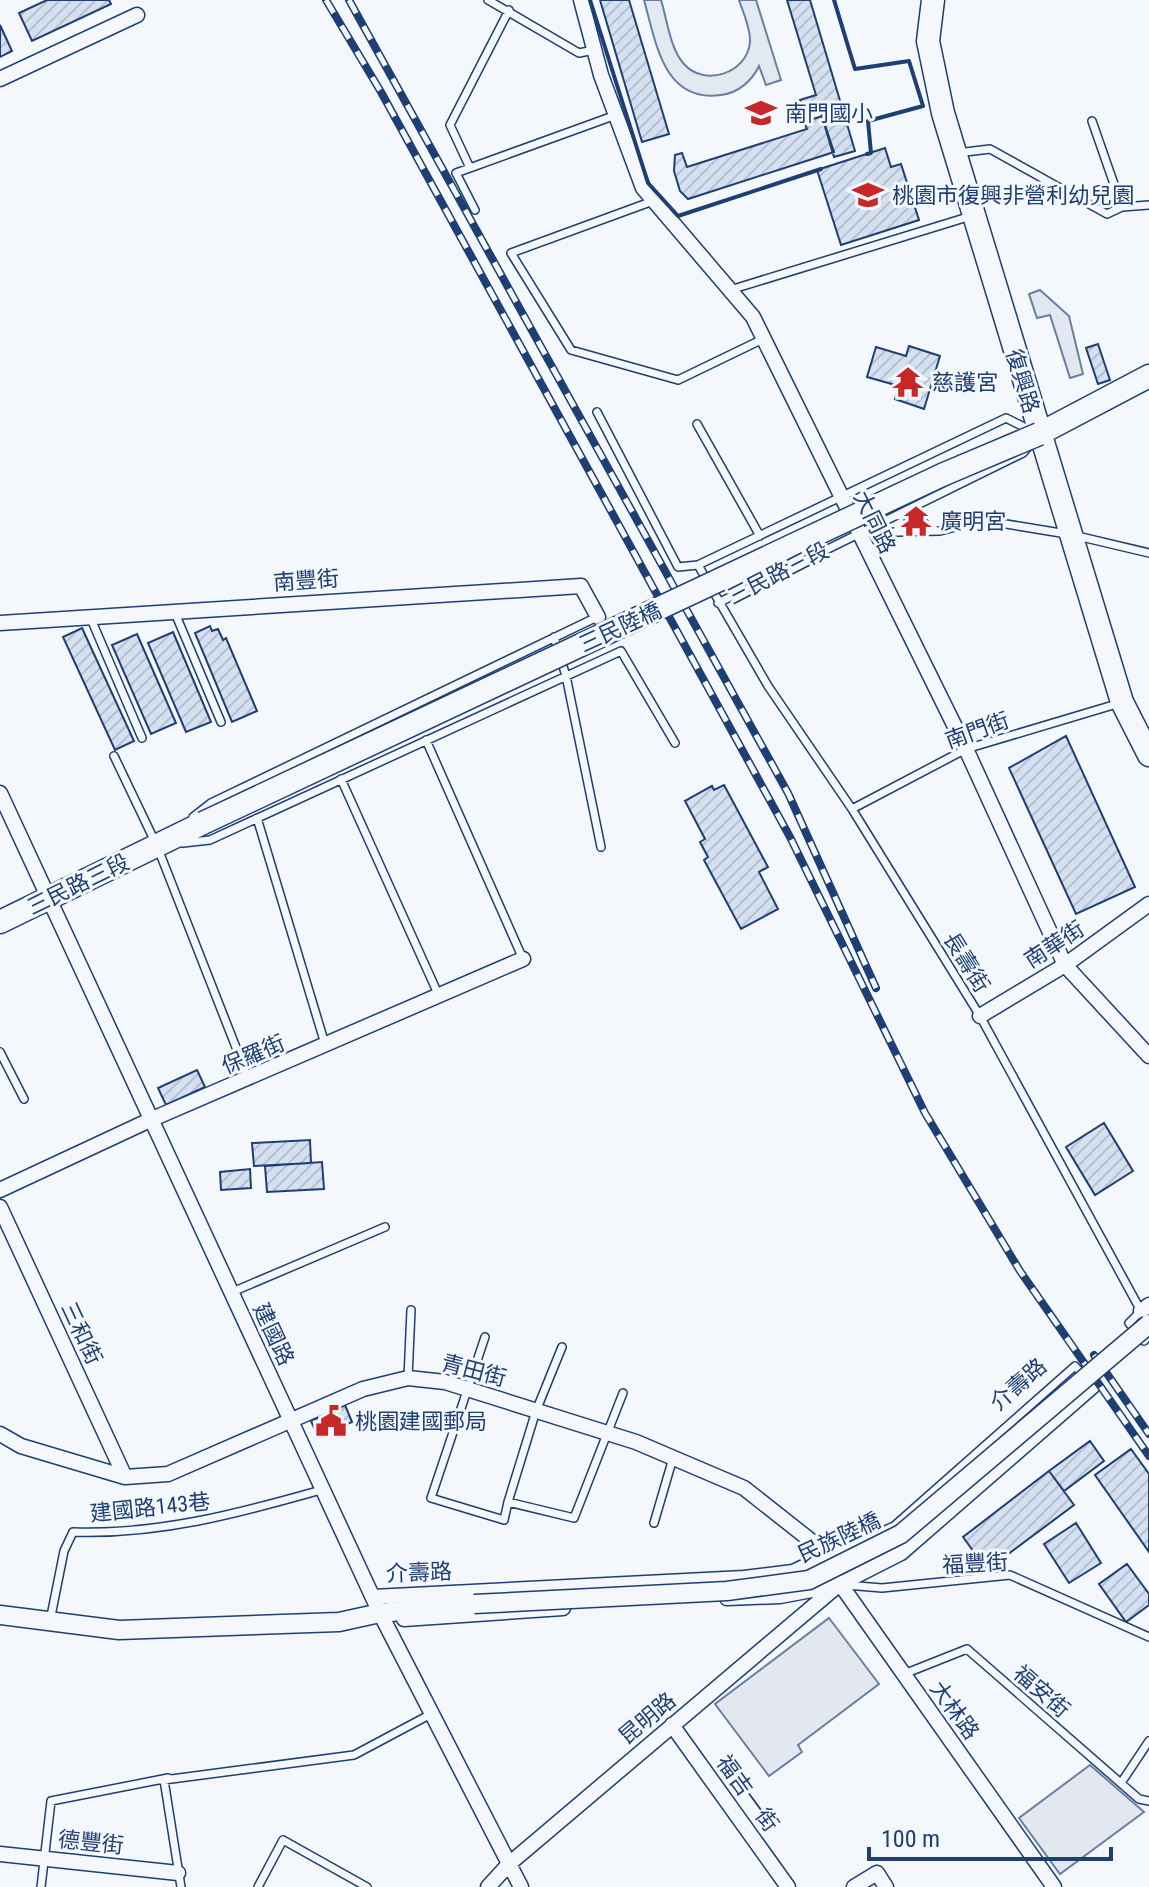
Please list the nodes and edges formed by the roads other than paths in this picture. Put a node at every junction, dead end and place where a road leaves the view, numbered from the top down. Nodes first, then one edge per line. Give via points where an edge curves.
1 (488, 0) edge
2 (581, 0) edge
3 (933, 0) edge
4 (509, 10) junction
5 (137, 15) dead end
6 (594, 50) junction
7 (0, 79) edge
8 (616, 115) junction
9 (1092, 121) dead end
10 (954, 154) junction
11 (470, 168) junction
12 (653, 201) junction
13 (1149, 205) edge
14 (1122, 207) junction
15 (475, 210) dead end
16 (973, 216) junction
17 (730, 290) junction
18 (763, 339) junction
19 (1149, 376) edge
20 (597, 412) dead end
21 (697, 424) dead end
22 (1039, 434) junction
23 (839, 497) junction
24 (857, 533) junction
25 (1073, 535) junction
26 (760, 536) junction
27 (1149, 553) edge
28 (698, 565) junction
29 (718, 603) junction
30 (174, 611) junction
31 (90, 617) junction
32 (598, 617) joint
33 (0, 623) edge
34 (554, 637) junction
35 (566, 676) junction
36 (1122, 702) junction
37 (221, 722) dead end
38 (142, 738) dead end
39 (426, 740) junction
40 (675, 743) dead end
41 (966, 749) junction
42 (1149, 755) edge
43 (114, 756) dead end
44 (341, 779) junction
45 (0, 793) edge
46 (852, 809) junction
47 (257, 818) junction
48 (203, 823) joint
49 (157, 846) junction
50 (601, 847) dead end
51 (48, 899) junction
52 (1149, 904) edge
53 (0, 922) edge
54 (523, 959) joint
55 (1065, 965) junction
56 (439, 996) junction
57 (980, 1016) junction
58 (326, 1046) junction
59 (0, 1052) edge
60 (1149, 1056) edge
61 (249, 1080) junction
62 (24, 1099) dead end
63 (150, 1120) junction
64 (0, 1190) edge
65 (0, 1207) edge
66 (385, 1227) dead end
67 (230, 1293) junction
68 (411, 1310) dead end
69 (1146, 1314) edge
70 (1149, 1336) edge
71 (485, 1337) dead end
72 (562, 1347) dead end
73 (408, 1378) junction
74 (1093, 1386) joint
75 (466, 1389) junction
76 (623, 1393) dead end
77 (536, 1411) junction
78 (291, 1423) junction
79 (0, 1434) edge
80 (609, 1434) junction
81 (673, 1458) junction
82 (125, 1477) junction
83 (936, 1489) junction
84 (321, 1490) junction
85 (508, 1502) junction
86 (945, 1514) junction
87 (654, 1523) dead end
88 (829, 1555) junction
89 (838, 1585) junction
90 (474, 1604) joint
91 (379, 1610) junction
92 (0, 1615) edge
93 (49, 1624) junction
94 (1149, 1637) edge
95 (902, 1674) junction
96 (431, 1714) junction
97 (672, 1725) junction
98 (1149, 1741) edge
99 (176, 1776) junction
100 (1121, 1783) junction
101 (1149, 1801) edge
102 (0, 1854) edge
103 (43, 1859) junction
104 (509, 1864) junction
105 (179, 1880) edge
106 (41, 1887) edge
107 (258, 1887) edge
108 (367, 1887) edge
109 (488, 1887) edge
110 (521, 1887) edge
111 (788, 1887) edge
112 (854, 1887) edge
113 (886, 1887) edge
114 (1054, 1887) edge

1 - 4 lane
2 - 6 street, 大同路
3 - 10 main road, 復興路 via 928,41
4 - 6 lane via 579,53
4 - 11 lane via 450,125
5 - 7 street
6 - 8 street, 大同路
8 - 11 lane
8 - 12 street, 大同路 via 643,188
9 - 14 lane
10 - 14 lane via 990,149 1107,214
10 - 16 main road, 復興路
11 - 15 lane via 456,173
12 - 17 street, 大同路
12 - 18 lane via 511,253 571,350 678,380
13 - 14 lane
16 - 17 lane
16 - 22 main road, 復興路
17 - 18 street, 大同路
18 - 23 street, 大同路
19 - 22 main road, 三民路三段
20 - 28 lane via 678,567
21 - 26 lane
22 - 23 lane, 三民路三段 via 1006,418
22 - 24 lane, 三民路三段 via 1023,453
22 - 25 main road, 復興路
22 - 48 main road, 三民陸橋, bridge via 928,481
23 - 24 street, 大同路
23 - 26 lane, 三民路三段
24 - 25 lane via 940,531 982,520
24 - 29 lane, 三民路三段
24 - 41 street, 大同路
25 - 27 lane
25 - 36 main road, 復興路
26 - 28 lane, 三民路三段
28 - 29 lane, 三民路三段
29 - 46 lane, 長壽街
30 - 31 street, 南豐街
30 - 32 street, 南豐街 via 581,586
30 - 37 lane
31 - 33 street, 南豐街
31 - 38 lane
32 - 34 lane, 三民路三段
34 - 35 lane
34 - 49 lane, 三民路三段 via 211,803
35 - 39 lane, 三民路三段
35 - 40 lane, 三民路三段 via 621,651
35 - 50 lane
36 - 41 lane, 南門街
36 - 42 main road, 復興路
39 - 44 lane, 三民路三段
39 - 54 lane
41 - 46 lane, 南門街
41 - 55 street, 大同路
43 - 49 lane
44 - 47 lane, 三民路三段
44 - 56 lane
45 - 51 street, 建國路
46 - 57 lane, 長壽街
47 - 49 lane, 三民路三段 via 210,840
47 - 58 lane
48 - 49 main road, 三民路三段
49 - 51 main road, 三民路三段
49 - 61 lane
51 - 53 main road, 三民路三段
51 - 63 street, 建國路
52 - 55 street, 南華街
54 - 56 street, 保羅街
55 - 57 street, 南華街
55 - 60 street, 大同路
56 - 58 street, 保羅街
57 - 69 lane, 長壽街
58 - 61 street, 保羅街
59 - 62 lane
61 - 63 street, 保羅街
63 - 64 street, 保羅街
63 - 67 street, 建國路
65 - 82 street, 三和街
66 - 67 lane
67 - 78 street, 建國路
68 - 73 lane
69 - 70 lane, 長壽街 via 1129,1323 1144,1341
69 - 90 street, 民族陸橋, bridge via 901,1534 809,1580 727,1591
71 - 75 lane
72 - 77 lane
73 - 75 street, 青田街
73 - 78 street, 青田街 via 363,1389
74 - 83 lane, 介壽路 via 1075,1366
74 - 86 street, 介壽路
75 - 77 street, 青田街
75 - 85 lane via 431,1498 504,1520
76 - 80 lane
77 - 80 street, 青田街
77 - 85 lane
78 - 82 street, 青田街 via 168,1474
78 - 84 street, 建國路
79 - 82 street, 青田街 via 21,1446
80 - 81 street, 青田街
80 - 85 lane via 574,1518
81 - 87 lane
81 - 88 street, 青田街 via 744,1488
83 - 86 lane
83 - 88 lane, 介壽路 via 894,1526
84 - 91 street, 建國路
84 - 93 lane, 建國路143巷 via 216,1519 114,1533 73,1532
86 - 89 street, 介壽路 via 901,1553
88 - 89 street, 大林路
88 - 91 street, 介壽路 via 793,1572 744,1578
89 - 91 street, 介壽路 via 780,1596
89 - 94 lane, 福豐街 via 882,1588 1010,1575
89 - 95 street, 大林路
89 - 97 street, 昆明路
90 - 91 street, 介壽路
91 - 93 street, 介壽路 via 339,1622 119,1630
91 - 96 street, 建國路
92 - 93 street, 介壽路
95 - 100 lane, 福安街 via 967,1649
95 - 114 street, 大林路
96 - 99 lane via 354,1755
96 - 104 street, 建國路
97 - 104 street, 昆明路
97 - 111 street, 福吉一街
98 - 100 lane
99 - 103 lane via 51,1801
99 - 105 lane via 164,1780
100 - 101 lane, 福安街
102 - 103 street, 德豐街
103 - 105 street, 德豐街
103 - 106 lane
104 - 109 street, 昆明路
104 - 110 street, 建國路
107 - 108 lane via 283,1840
112 - 113 street via 877,1873

